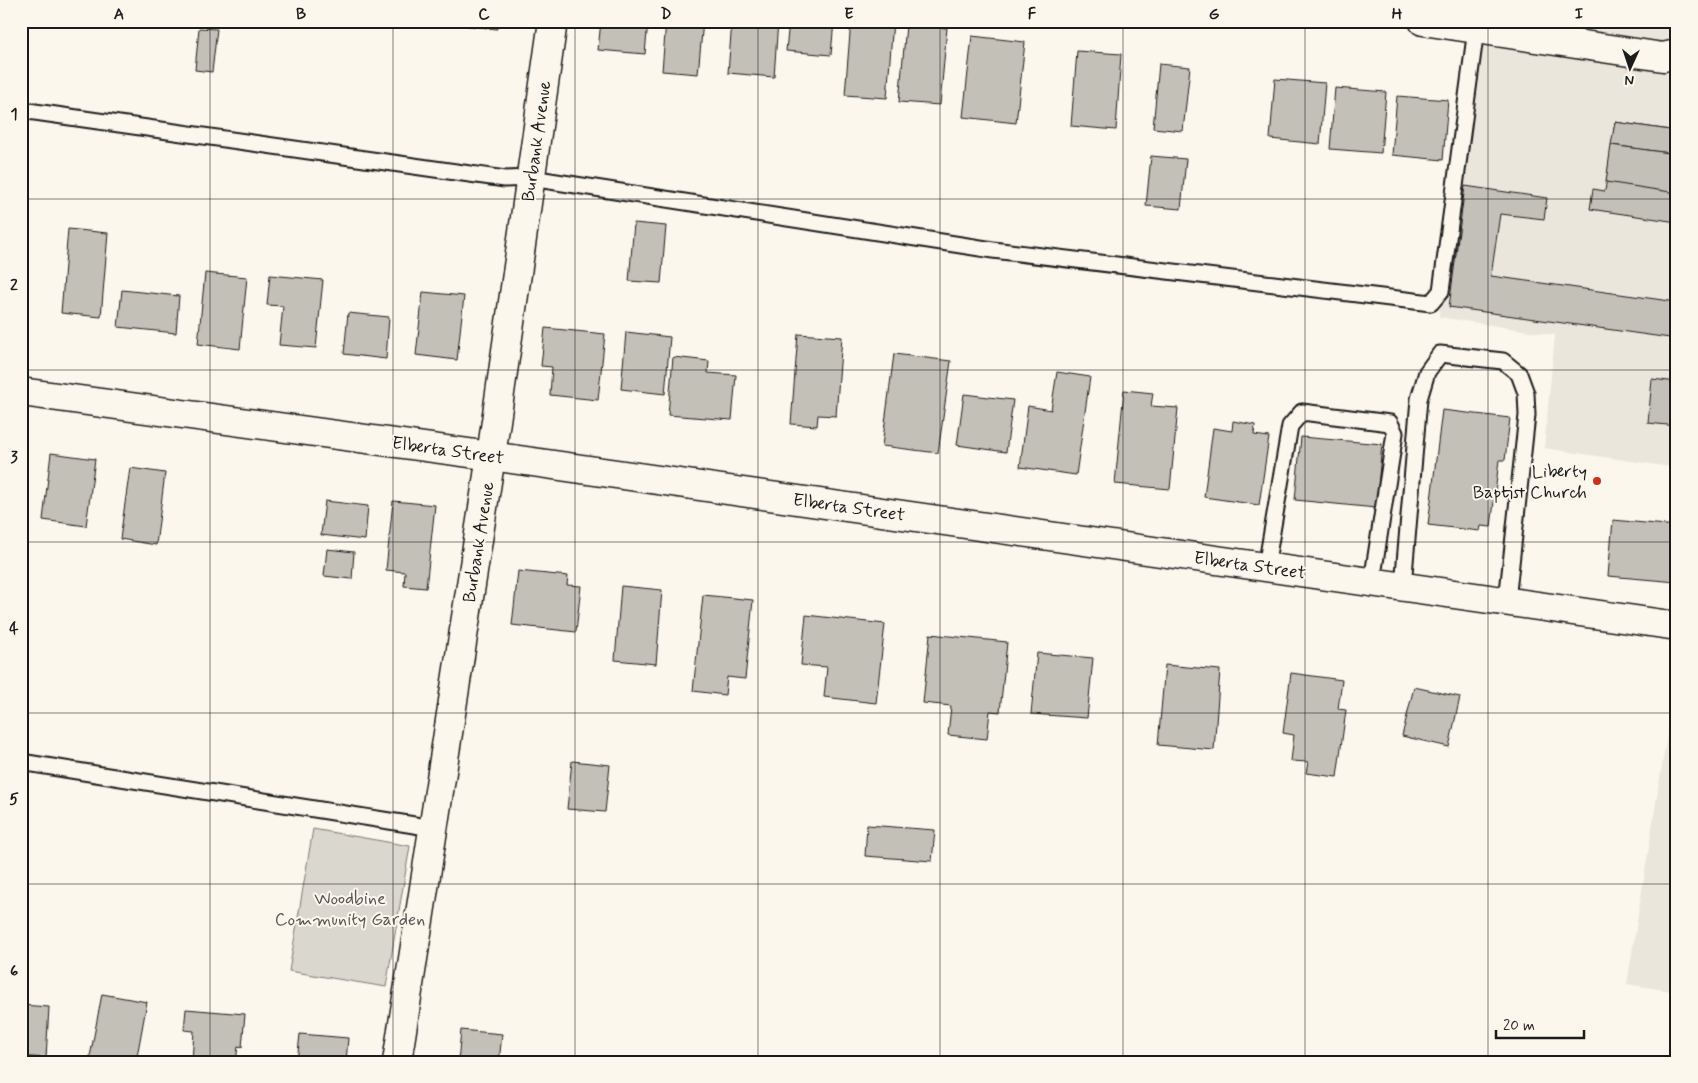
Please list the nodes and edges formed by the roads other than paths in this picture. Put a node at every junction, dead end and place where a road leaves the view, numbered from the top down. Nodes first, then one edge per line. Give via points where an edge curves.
1 (553, 21) edge
2 (1423, 21) edge
3 (1476, 29) junction
4 (1677, 54) edge
5 (21, 110) edge
6 (531, 178) junction
7 (21, 392) edge
8 (491, 456) junction
9 (1266, 568) junction
10 (1372, 582) junction
11 (1403, 586) junction
12 (1507, 601) junction
13 (1677, 626) edge
14 (21, 762) edge
15 (433, 828) junction
16 (397, 1062) edge

1 - 6 street, Burbank Avenue
2 - 3 street
3 - 4 street via 1663,56
3 - 6 lane via 1442,291 1431,303 993,250
5 - 6 lane via 505,179
6 - 8 street, Burbank Avenue
7 - 8 street, Elberta Street
8 - 9 street, Elberta Street
8 - 15 street, Burbank Avenue
9 - 10 street, Elberta Street
9 - 10 lane via 1290,426 1302,412 1390,423 1395,433
10 - 11 street, Elberta Street
11 - 12 street, Elberta Street
11 - 12 lane via 1419,399 1427,372 1440,354 1503,362 1518,374 1526,393 1527,414
12 - 13 street, Elberta Street
14 - 15 lane
15 - 16 street, Burbank Avenue

